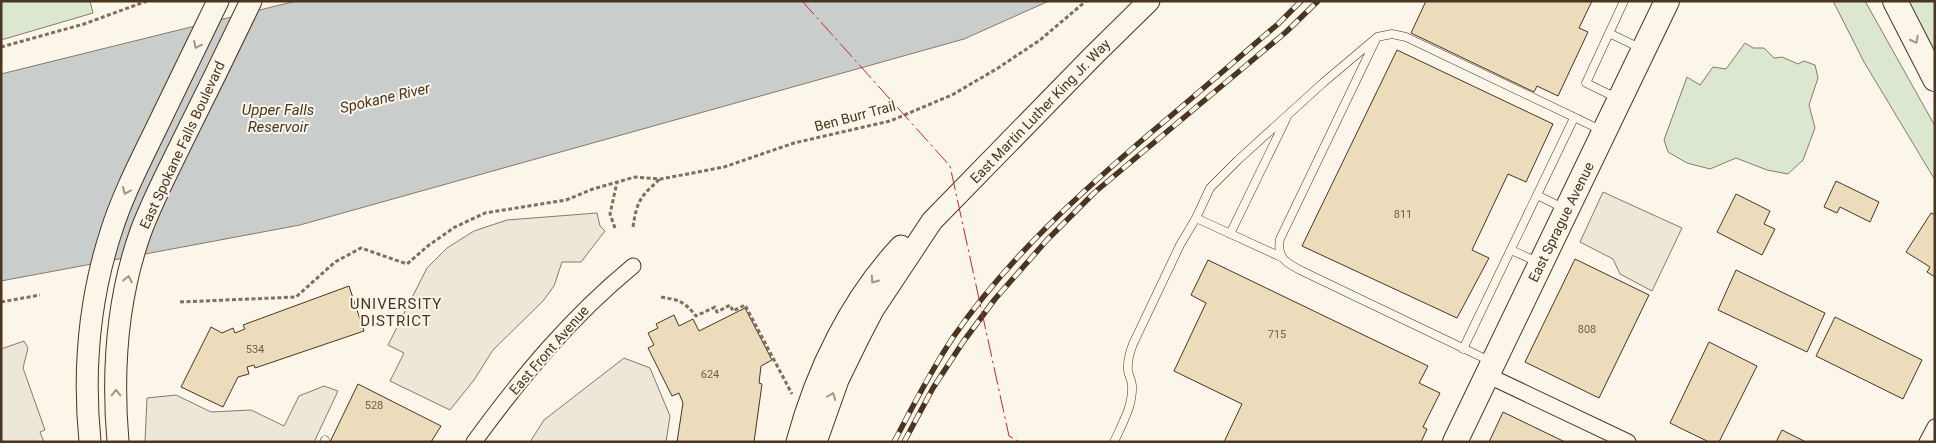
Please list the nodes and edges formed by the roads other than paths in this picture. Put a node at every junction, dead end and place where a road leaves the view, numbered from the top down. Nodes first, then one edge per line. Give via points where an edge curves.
1 (218, 1) edge
2 (251, 1) edge
3 (1150, 1) edge
4 (1624, 1) edge
5 (1667, 1) edge
6 (1895, 1) edge
7 (1609, 32) junction
8 (1377, 37) junction
9 (1644, 50) junction
10 (1935, 80) edge
11 (1620, 100) junction
12 (1288, 114) junction
13 (1574, 118) junction
14 (1604, 132) junction
15 (1537, 195) junction
16 (1567, 210) junction
17 (1196, 218) junction
18 (932, 222) junction
19 (1230, 234) junction
20 (1511, 250) junction
21 (1281, 257) junction
22 (1541, 264) junction
23 (633, 266) dead end
24 (1463, 349) junction
25 (1490, 369) junction
26 (1935, 427) edge
27 (1619, 440) edge
28 (90, 442) edge
29 (118, 442) edge
30 (474, 442) edge
31 (797, 442) edge
32 (816, 442) edge
33 (1114, 442) edge
34 (1456, 442) edge
35 (1927, 442) edge

1 -> 28 main road, East Spokane Falls Boulevard via 121,203 103,259 89,332 86,382
29 -> 2 main road, East Spokane Falls Boulevard via 115,394 119,327 127,278 156,196
3 - 18 main road, East Martin Luther King Jr. Way
4 - 7 lane
5 - 9 main road, East Sprague Avenue
6 -> 10 main road
7 - 9 lane
7 - 11 lane via 1586,83
8 - 12 lane
8 - 13 lane via 1392,34 1406,37
8 - 21 lane via 1280,239
9 - 11 main road, East Sprague Avenue
11 - 14 main road, East Sprague Avenue
12 - 17 lane via 1210,188
12 - 19 lane
13 - 14 lane
13 - 15 lane
14 - 16 main road, East Sprague Avenue
15 - 16 lane
15 - 20 lane
16 - 22 main road, East Sprague Avenue
17 - 19 lane
17 - 33 lane via 1132,344 1127,360 1133,384 1132,399
18 -> 31 main road, East Martin Luther King Jr. Way via 919,227 876,276 859,301 825,364
32 -> 18 main road, East Martin Luther King Jr. Way via 838,380 862,330
19 - 21 lane
20 - 22 lane
20 - 24 lane
21 - 24 lane via 1290,265
22 - 25 main road, East Sprague Avenue
23 - 30 street, East Front Avenue via 585,307 556,338
24 - 25 lane
25 - 27 street
25 - 34 main road, East Sprague Avenue
26 - 35 street

